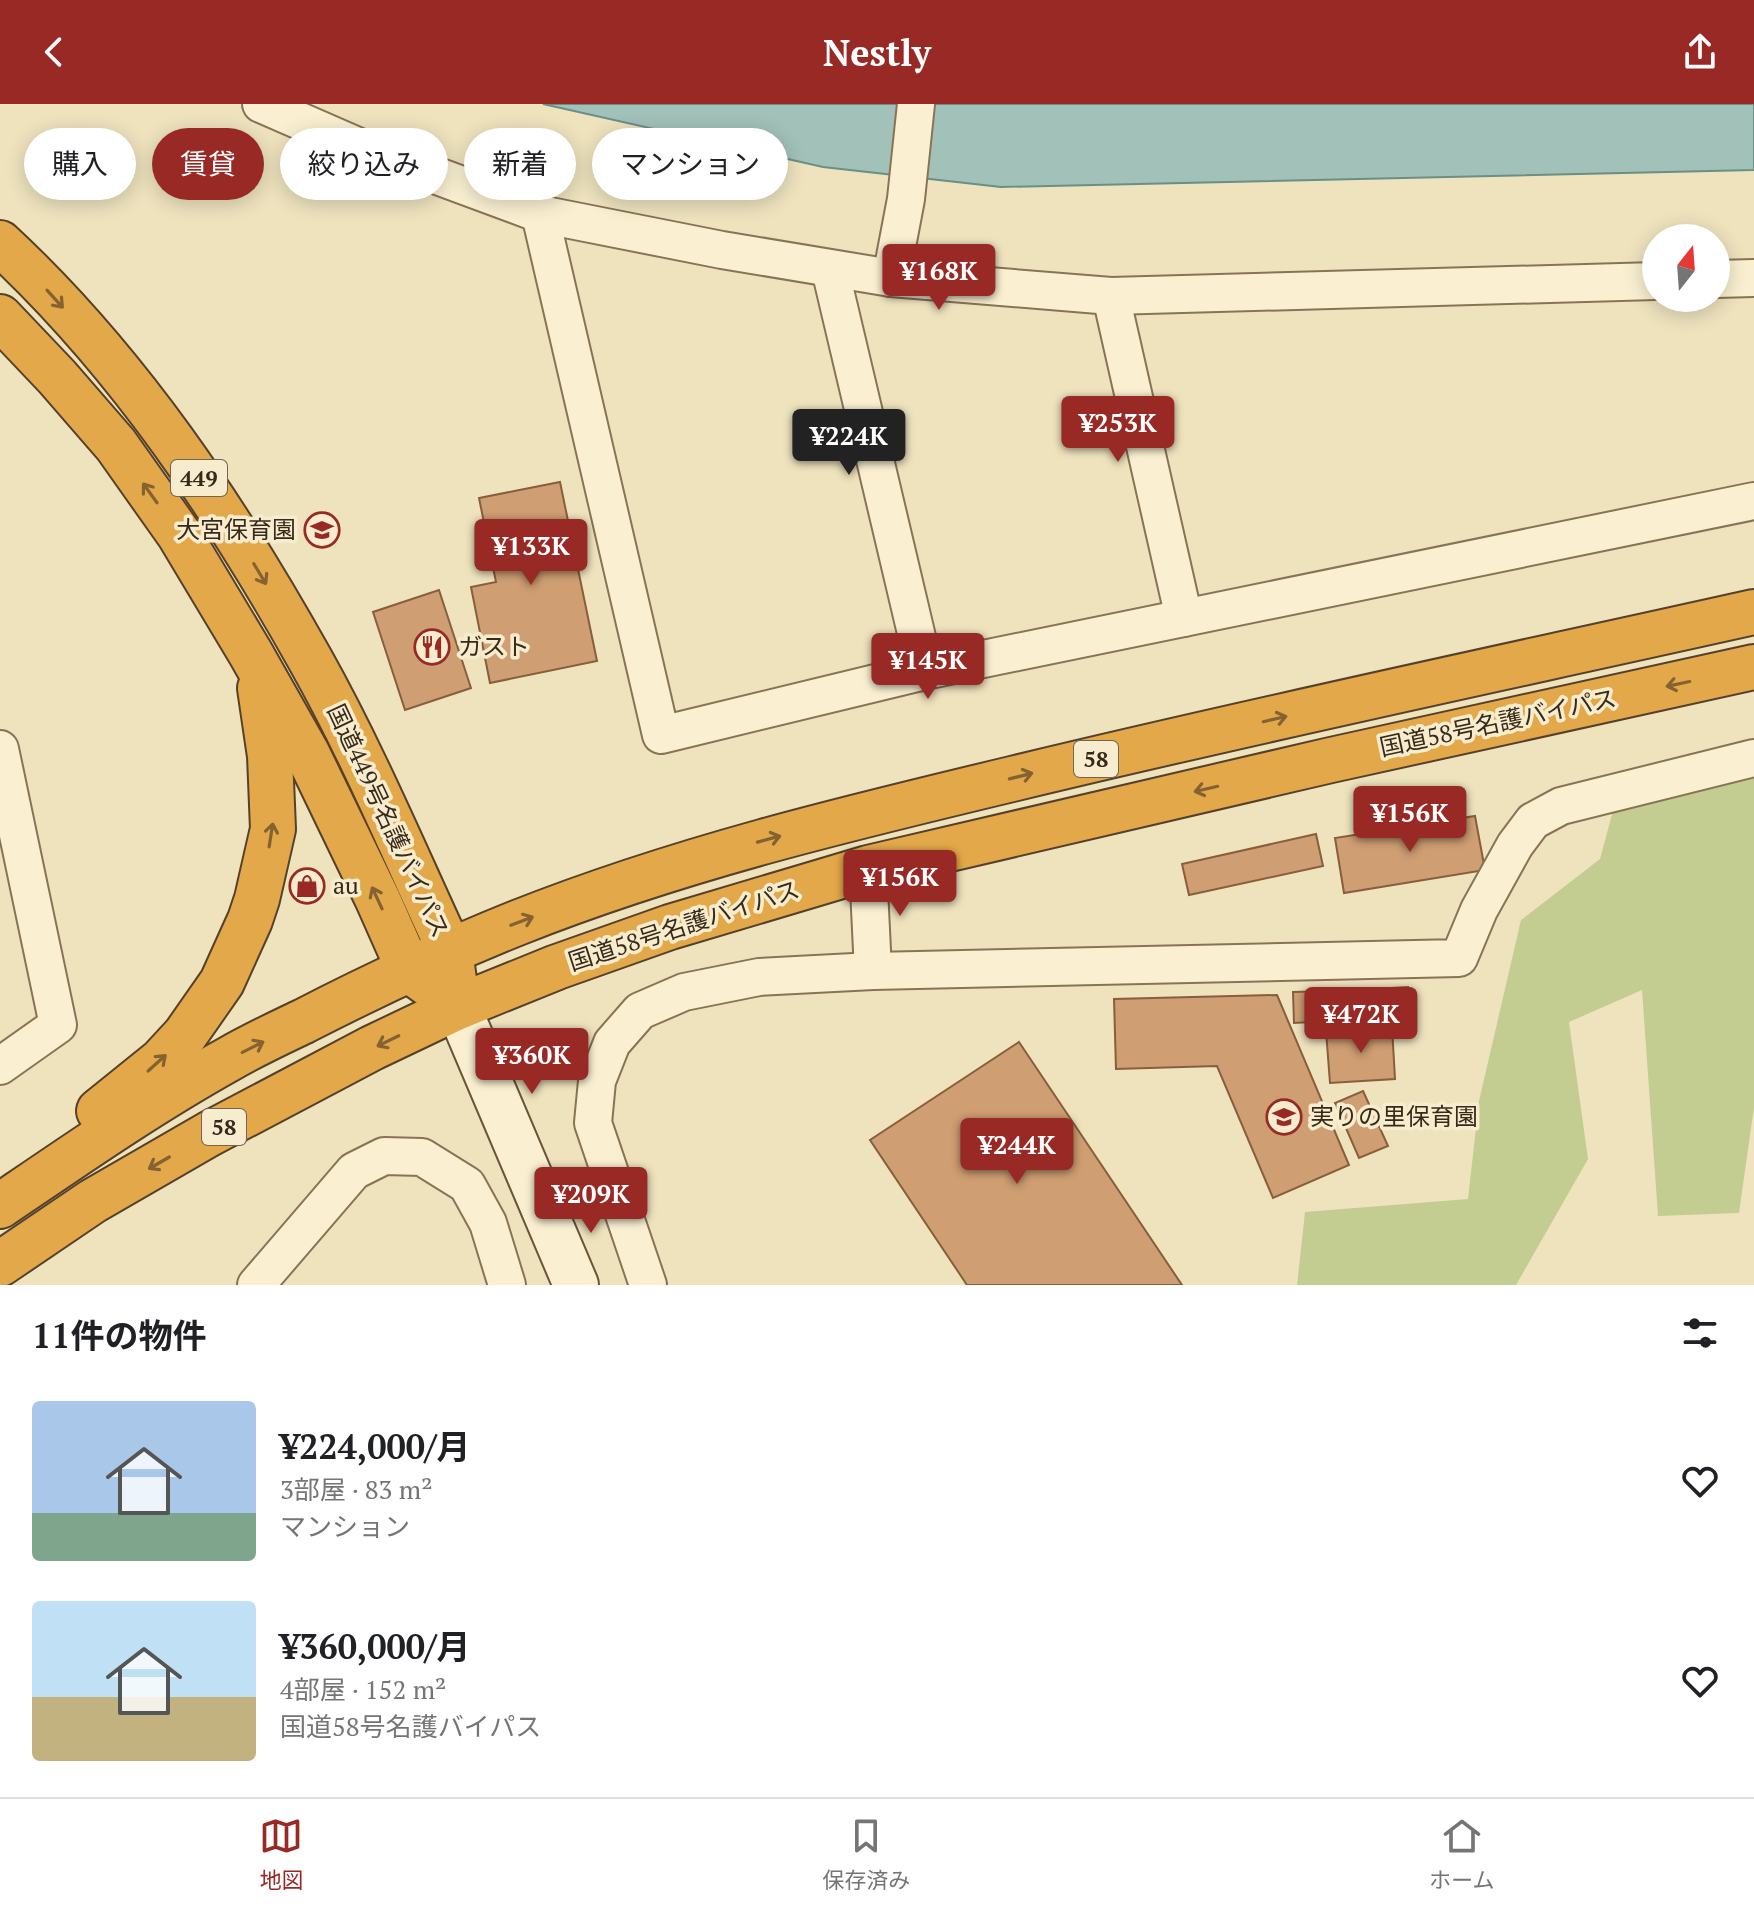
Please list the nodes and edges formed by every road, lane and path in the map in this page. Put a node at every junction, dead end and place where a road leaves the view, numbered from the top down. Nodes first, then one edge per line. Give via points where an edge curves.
1 (261, 104) edge
2 (916, 104) edge
3 (540, 214) junction
4 (0, 243) edge
5 (830, 269) junction
6 (891, 278) junction
7 (1754, 278) edge
8 (1730, 279) edge
9 (1642, 281) edge
10 (1111, 296) junction
11 (0, 317) edge
12 (1754, 501) edge
13 (1754, 612) edge
14 (1184, 618) junction
15 (251, 654) junction
16 (1754, 667) edge
17 (925, 671) junction
18 (0, 749) edge
19 (1754, 758) edge
20 (868, 868) junction
21 (450, 951) junction
22 (409, 970) junction
23 (873, 971) junction
24 (458, 1007) junction
25 (0, 1066) edge
26 (67, 1160) junction
27 (0, 1206) edge
28 (0, 1264) edge
29 (256, 1285) edge
30 (507, 1285) edge
31 (576, 1285) edge
32 (648, 1285) edge

1 - 3 street
2 - 6 street
3 - 5 street
3 - 17 street via 661,735
4 -> 21 highway, 国道449号名護バイパス / 449 via 154,413 212,497 354,744
5 - 6 street
5 - 17 street
6 - 10 street
7 - 8 street
9 - 10 street
10 - 14 street
15 -> 11 highway, 国道449号名護バイパス / 449 via 179,534 116,445
12 - 14 street
21 -> 13 highway, 58 via 631,881 833,822
14 - 17 street
22 -> 15 highway, 国道449号名護バイパス / 449 via 307,753
26 -> 15 highway via 97,1113 185,1035 222,982 250,920 273,829 270,756
16 -> 20 highway, 国道58号名護バイパス / 58
18 - 25 street via 58,1025
19 - 23 street via 1561,806 1533,821 1479,910 1459,958
20 - 23 street
20 - 24 highway, 国道58号名護バイパス / 58 via 670,927
21 - 22 highway, 58
21 - 24 highway, 国道449号名護バイパス / 449
22 - 24 highway, 国道449号名護バイパス / 449
26 -> 22 highway, 58 via 231,1058
23 - 32 street via 759,977 684,992 640,1011 612,1043 597,1081 593,1123
24 -> 28 highway, 国道58号名護バイパス / 58 via 209,1134 93,1201
24 - 31 street
26 - 27 highway, 58
29 - 30 street via 354,1171 384,1156 422,1157 467,1185 488,1223

